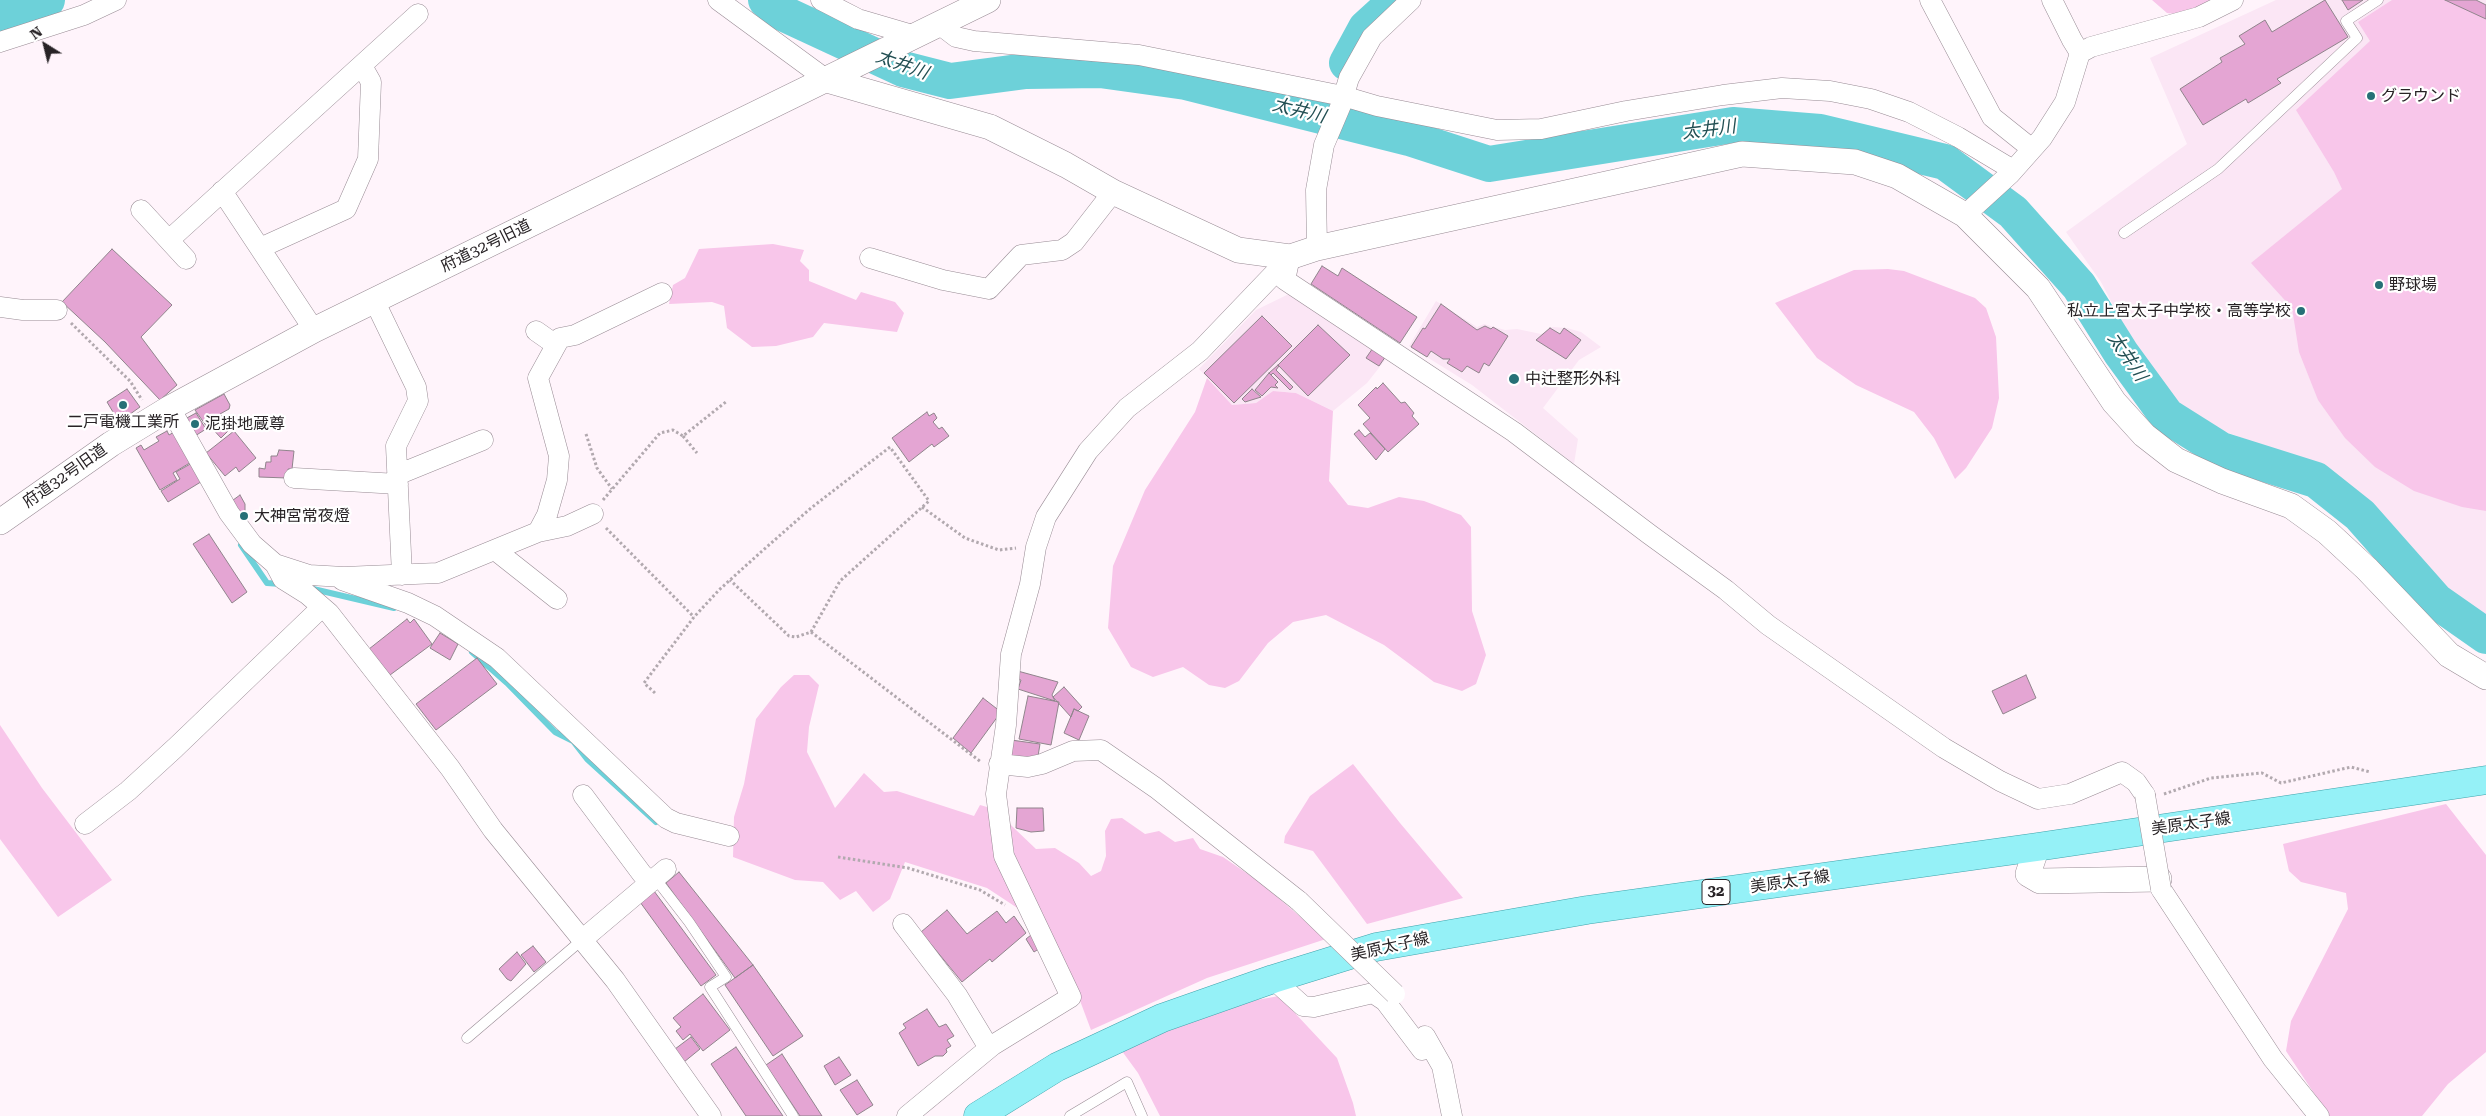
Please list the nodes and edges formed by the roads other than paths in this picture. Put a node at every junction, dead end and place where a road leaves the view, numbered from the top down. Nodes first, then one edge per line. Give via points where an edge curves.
1 (116, 0) edge
2 (718, 0) edge
3 (821, 0) edge
4 (988, 0) edge
5 (1411, 0) edge
6 (1930, 0) edge
7 (2052, 0) edge
8 (2233, 0) edge
9 (2378, 0) edge
10 (418, 14) dead end
11 (939, 24) junction
12 (910, 39) junction
13 (0, 42) edge
14 (2080, 52) junction
15 (362, 66) junction
16 (837, 76) junction
17 (1342, 100) junction
18 (2032, 149) junction
19 (2012, 172) junction
20 (222, 191) junction
21 (1113, 192) junction
22 (141, 210) dead end
23 (1969, 212) junction
24 (2124, 233) dead end
25 (169, 240) junction
26 (260, 248) junction
27 (1317, 248) junction
28 (1290, 257) junction
29 (870, 258) dead end
30 (186, 259) dead end
31 (662, 293) dead end
32 (374, 300) junction
33 (0, 307) edge
34 (57, 310) road end
35 (314, 330) junction
36 (536, 331) dead end
37 (556, 345) junction
38 (161, 413) junction
39 (474, 437) dead end
40 (294, 478) dead end
41 (397, 479) junction
42 (593, 514) road end
43 (0, 522) edge
44 (538, 532) junction
45 (495, 550) junction
46 (275, 564) junction
47 (402, 575) junction
48 (333, 576) junction
49 (557, 599) dead end
50 (322, 608) junction
51 (2486, 677) edge
52 (1000, 764) junction
53 (2486, 780) edge
54 (583, 795) dead end
55 (85, 824) dead end
56 (729, 836) dead end
57 (2037, 847) junction
58 (658, 876) junction
59 (2160, 884) junction
60 (903, 924) dead end
61 (583, 939) junction
62 (1273, 979) junction
63 (467, 1038) dead end
64 (989, 1048) junction
65 (1432, 1048) junction
66 (711, 1116) edge
67 (793, 1116) edge
68 (907, 1116) edge
69 (978, 1116) edge
70 (1070, 1116) edge
71 (1142, 1116) edge
72 (1452, 1116) edge
73 (2319, 1116) edge

1 - 13 street via 84,15
2 - 16 street
3 - 12 street via 858,20
4 - 11 street, 府道32号旧道
5 - 17 street via 1372,37 1349,78
6 - 18 street via 1992,117
7 - 14 street
8 - 14 street via 2199,17
9 - 24 lane via 2346,21 2357,38 2218,170
10 - 15 street
11 - 12 street, 府道32号旧道
11 - 17 street via 956,37 974,41 1139,56
12 - 16 street, 府道32号旧道
14 - 18 street via 2065,102
15 - 20 street
15 - 26 street via 371,82 368,159 346,209
16 - 21 street via 990,127
16 - 32 street, 府道32号旧道
17 - 19 street via 1497,130 1532,129 1704,97 1782,88 1830,91 1872,99 1909,112 1958,137
17 - 27 street via 1324,145 1316,190
18 - 19 street
19 - 23 street
20 - 25 street
20 - 26 street
21 - 28 street via 1238,250
21 - 29 street via 1074,242 1062,250 1021,255 989,289 943,280
22 - 25 street
23 - 27 street via 1897,176 1855,162 1742,154
23 - 51 street via 2038,288 2114,402 2144,435 2176,460 2291,506 2354,557 2449,655
25 - 30 street
26 - 35 street
27 - 28 street
28 - 52 street via 1200,351 1127,408 1088,451 1046,518 1011,654
28 - 59 street, bridge via 1285,280 1514,432 1768,624 1944,748 2000,782 2038,799 2070,794 2122,772 2136,782 2145,796
31 - 37 street via 575,335 560,338
32 - 35 street, 府道32号旧道
32 - 41 street via 416,387 418,401 396,446
33 - 34 street
35 - 38 street, 府道32号旧道
36 - 37 street
37 - 44 street via 538,378 559,456 548,515
38 - 43 street, 府道32号旧道
38 - 46 street via 252,544
39 - 41 street
40 - 41 street
41 - 47 street
42 - 44 street via 567,526
44 - 45 street
45 - 47 street via 438,574
45 - 49 street
46 - 48 street via 309,575
46 - 50 street via 283,579
47 - 48 street
48 - 56 street via 436,616 497,658 666,818
50 - 55 street via 168,754
50 - 61 street via 450,768 493,830
52 - 64 street via 996,794 1004,856 1071,997
52 - 65 street, bridge via 1028,767 1073,752 1101,750 1156,788 1299,901 1395,994
53 - 57 main road, 美原太子線 / 32
54 - 58 street via 642,874
57 - 59 street via 2028,874 2040,881
57 - 62 main road, 美原太子線 / 32 via 1587,910 1376,947
58 - 61 street
58 - 67 lane via 726,977 710,987
59 - 73 street via 2272,1059
60 - 64 street via 957,996
61 - 63 lane
61 - 66 street
62 - 65 street via 1303,1006 1314,1008 1372,993 1385,1001 1422,1050
62 - 69 main road, 美原太子線 / 32 via 1153,1022 1057,1067
64 - 68 street
65 - 72 street via 1442,1066
70 - 71 lane via 1127,1082

